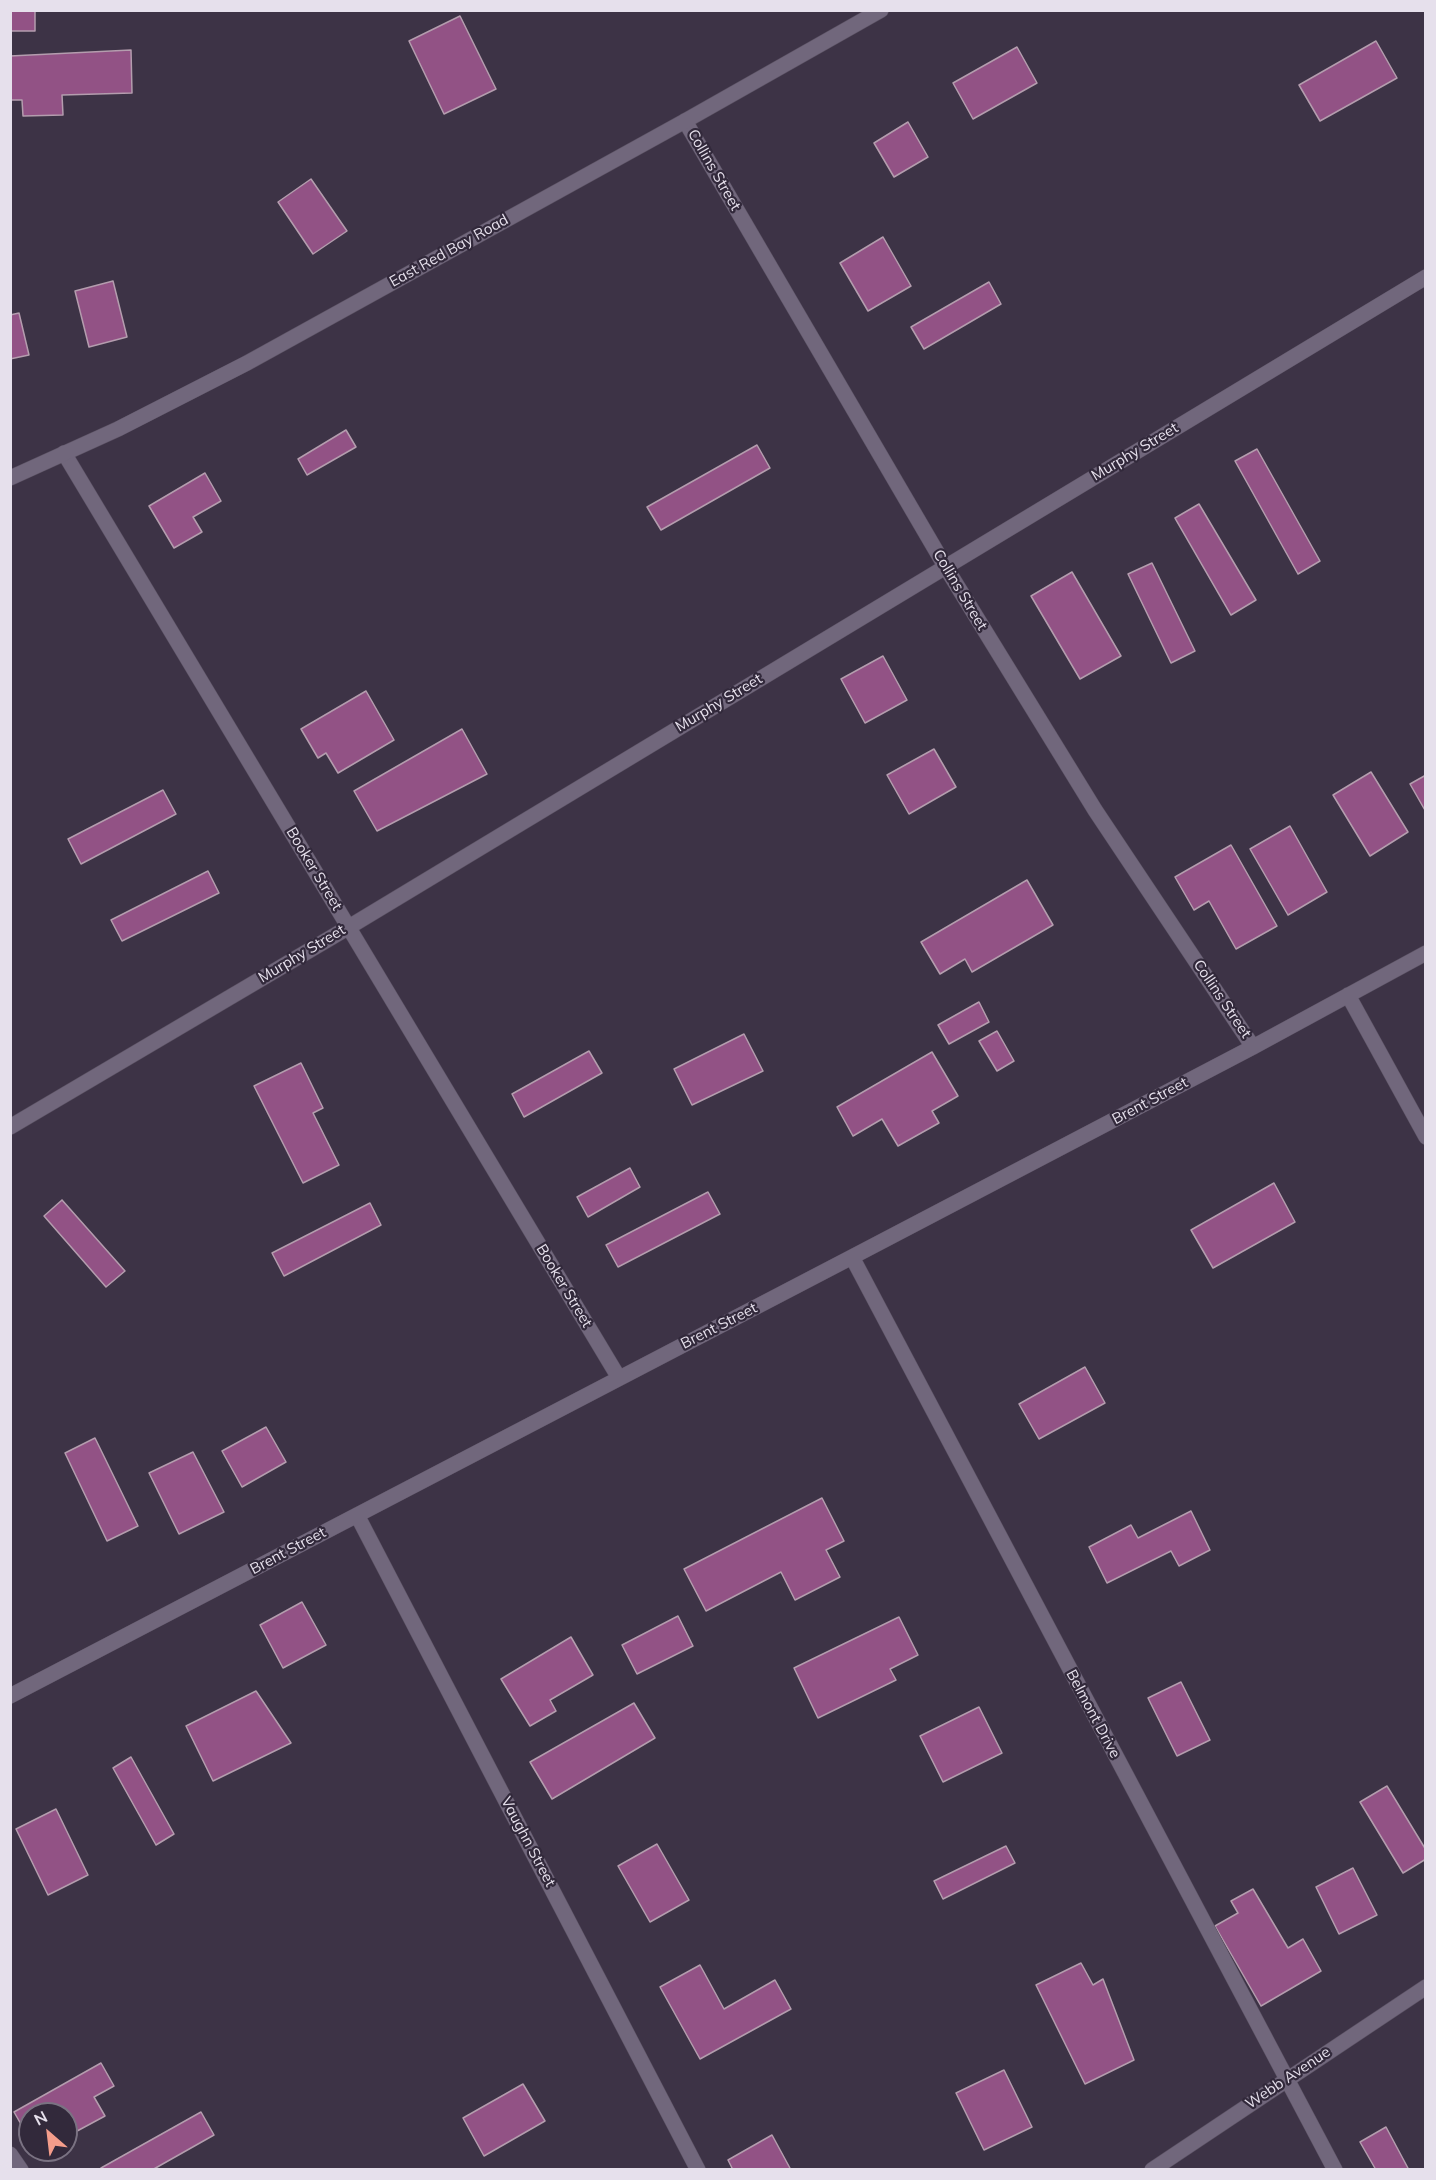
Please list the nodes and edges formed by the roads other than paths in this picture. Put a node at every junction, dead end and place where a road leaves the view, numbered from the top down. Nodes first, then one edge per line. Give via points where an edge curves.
1 (881, 10) edge
2 (685, 121) junction
3 (1425, 277) edge
4 (64, 453) junction
5 (10, 478) edge
6 (945, 566) junction
7 (349, 927) junction
8 (1425, 953) edge
9 (1348, 995) junction
10 (1253, 1047) junction
11 (10, 1127) edge
12 (1425, 1137) edge
13 (852, 1257) junction
14 (619, 1378) junction
15 (357, 1515) junction
16 (10, 1696) edge
17 (1425, 1987) edge
18 (1286, 2079) junction
19 (10, 2154) edge
20 (21, 2169) edge
21 (698, 2169) edge
22 (1152, 2169) edge
23 (1335, 2169) edge

1 - 2 street, East Red Bay Road
2 - 4 street, East Red Bay Road via 246,363
2 - 6 street, Collins Street
3 - 6 street, Murphy Street
4 - 5 street, East Red Bay Road
4 - 7 street, Booker Street
6 - 7 street, Murphy Street
6 - 10 street, Collins Street via 1095,810
7 - 11 street, Murphy Street
7 - 14 street, Booker Street
8 - 9 street, Brent Street
9 - 10 street, Brent Street
9 - 12 street
10 - 13 street, Brent Street
13 - 14 street, Brent Street
13 - 18 street, Belmont Drive
14 - 15 street, Brent Street
15 - 16 street, Brent Street
15 - 21 street, Vaughn Street
17 - 18 street, Webb Avenue
18 - 22 street, Webb Avenue
18 - 23 street, Belmont Drive
19 - 20 street

